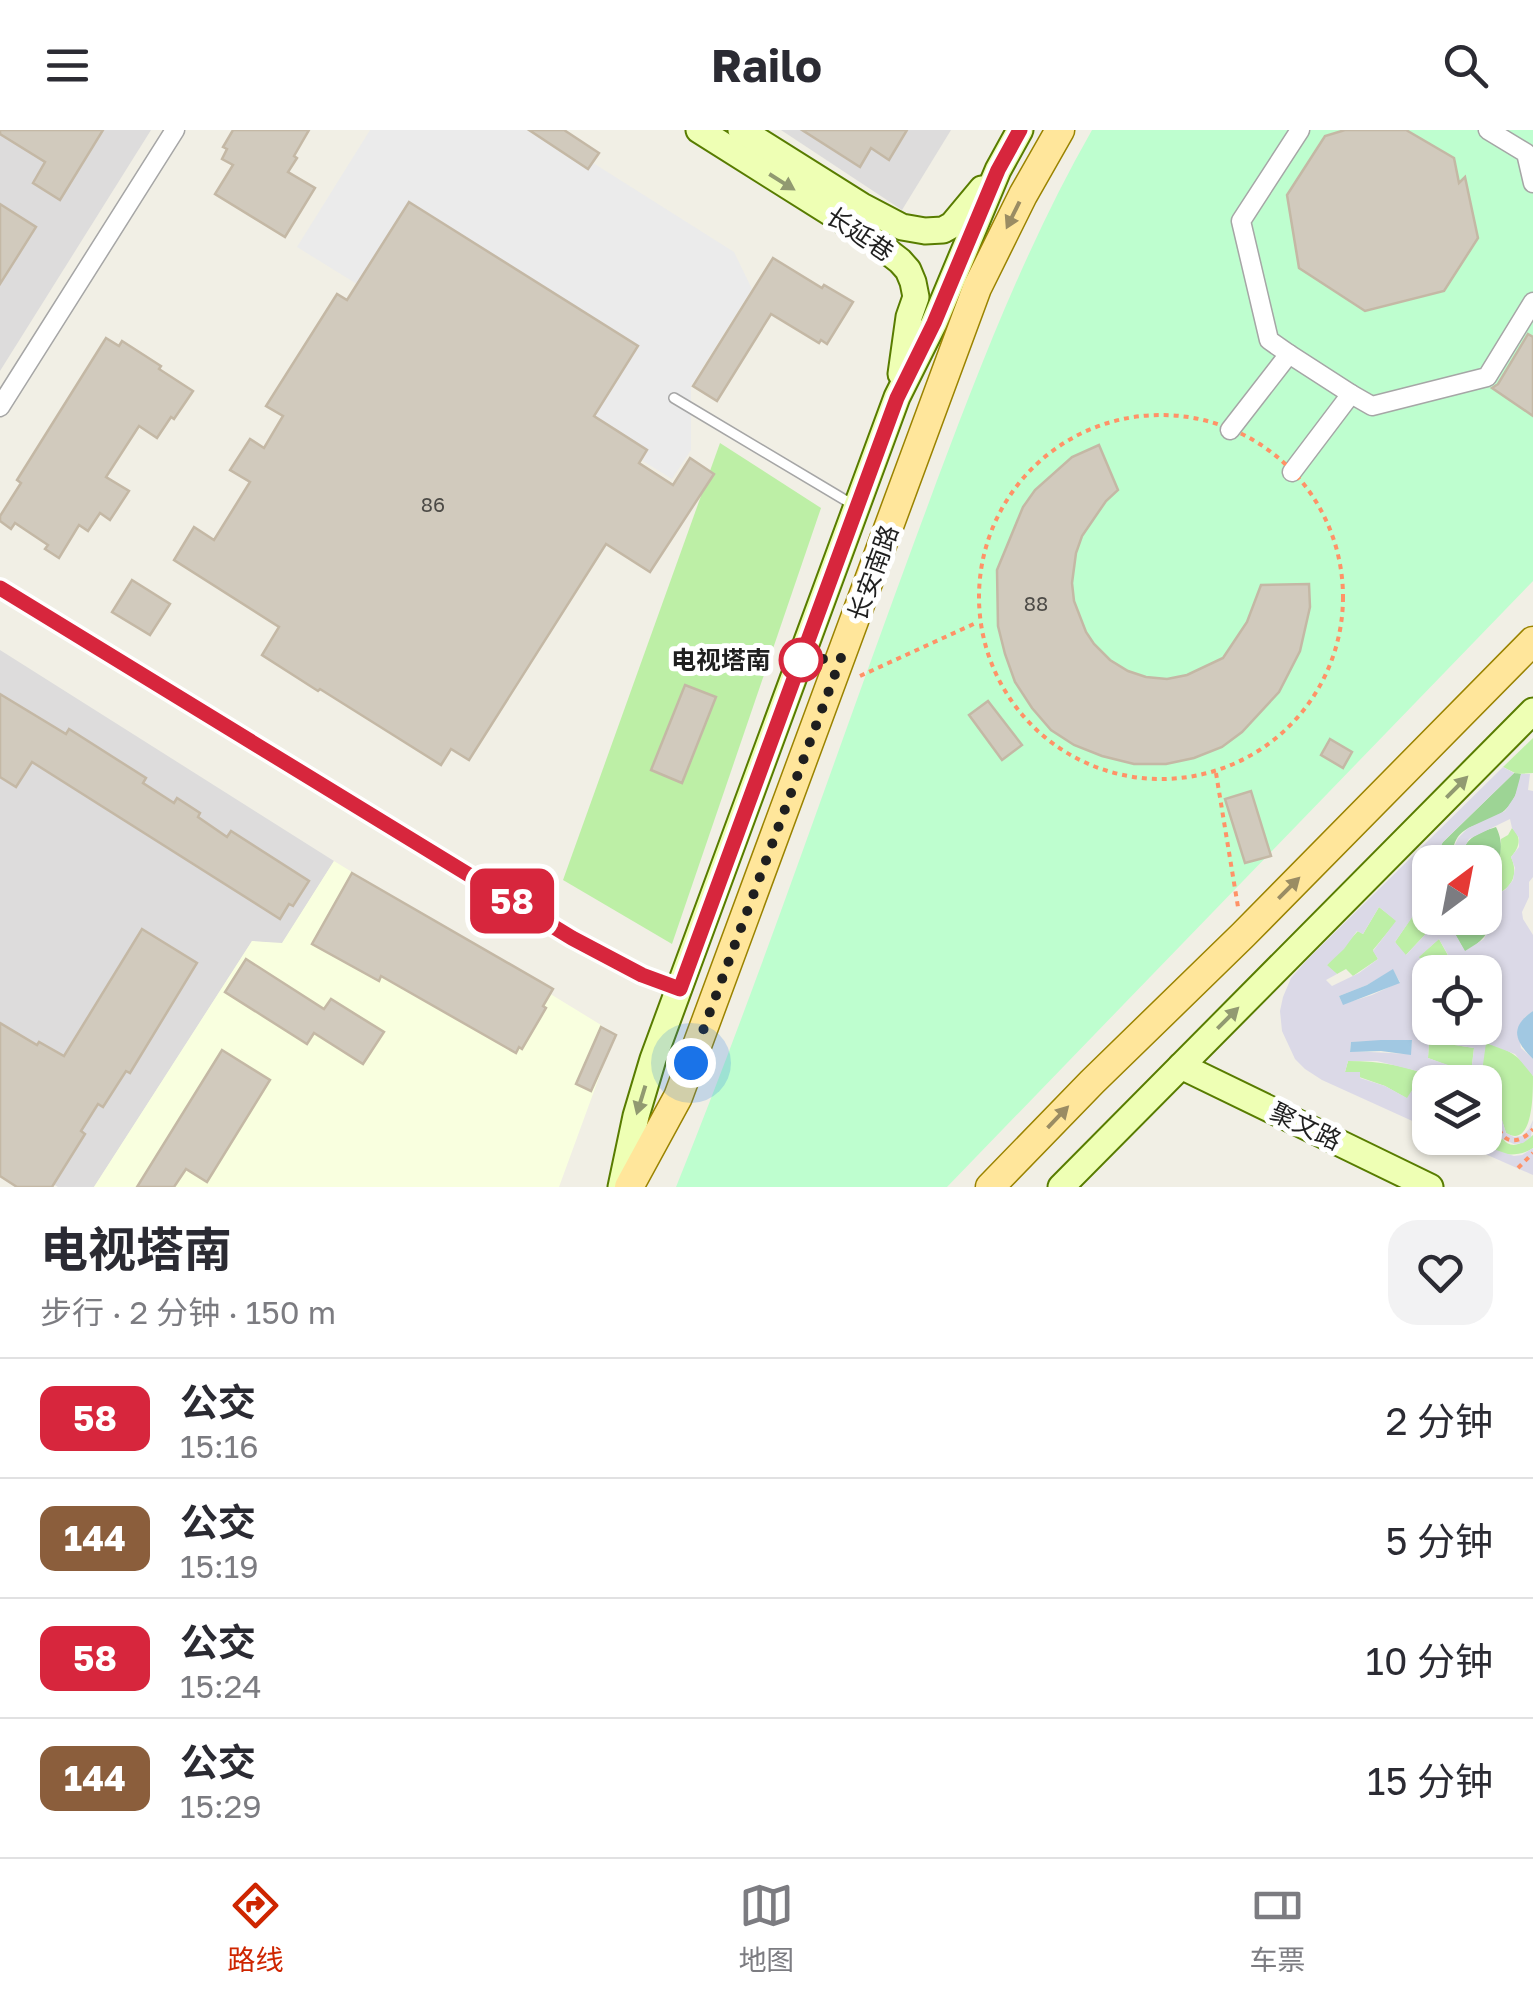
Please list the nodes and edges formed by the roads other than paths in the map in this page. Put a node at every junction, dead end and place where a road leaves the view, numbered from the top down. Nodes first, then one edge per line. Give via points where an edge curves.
1 (175, 130) edge
2 (699, 130) edge
3 (741, 130) edge
4 (1020, 130) edge
5 (1060, 130) edge
6 (1300, 130) edge
7 (1488, 130) edge
8 (998, 170) junction
9 (1533, 183) edge
10 (1533, 302) edge
11 (1289, 354) junction
12 (1351, 394) junction
13 (674, 398) dead end
14 (897, 398) junction
15 (0, 406) edge
16 (1230, 430) road end
17 (1292, 472) road end
18 (858, 507) junction
19 (0, 588) edge
20 (1533, 641) edge
21 (1533, 711) edge
22 (680, 989) junction
23 (1181, 1066) junction
24 (621, 1187) edge
25 (629, 1187) edge
26 (990, 1187) edge
27 (1061, 1187) edge
28 (1430, 1187) edge

1 - 15 street
2 -> 14 main road, 长延巷 via 887,249 908,270 916,297
3 - 8 main road, 长延巷 via 881,218 925,232 952,224
4 - 8 main road
5 -> 25 main road, 长安南路 via 977,288 678,1097
6 - 11 street via 1242,221 1269,340
7 - 9 street via 1526,152
8 - 14 main road
10 - 12 street via 1487,378 1372,406
11 - 12 street
11 - 16 street
12 - 17 street
13 - 18 lane
14 - 18 main road
18 - 22 main road
19 - 22 lane via 572,938
26 -> 20 main road
23 -> 21 main road
22 -> 24 main road via 636,1116
23 - 27 main road
23 - 28 main road, 聚文路

